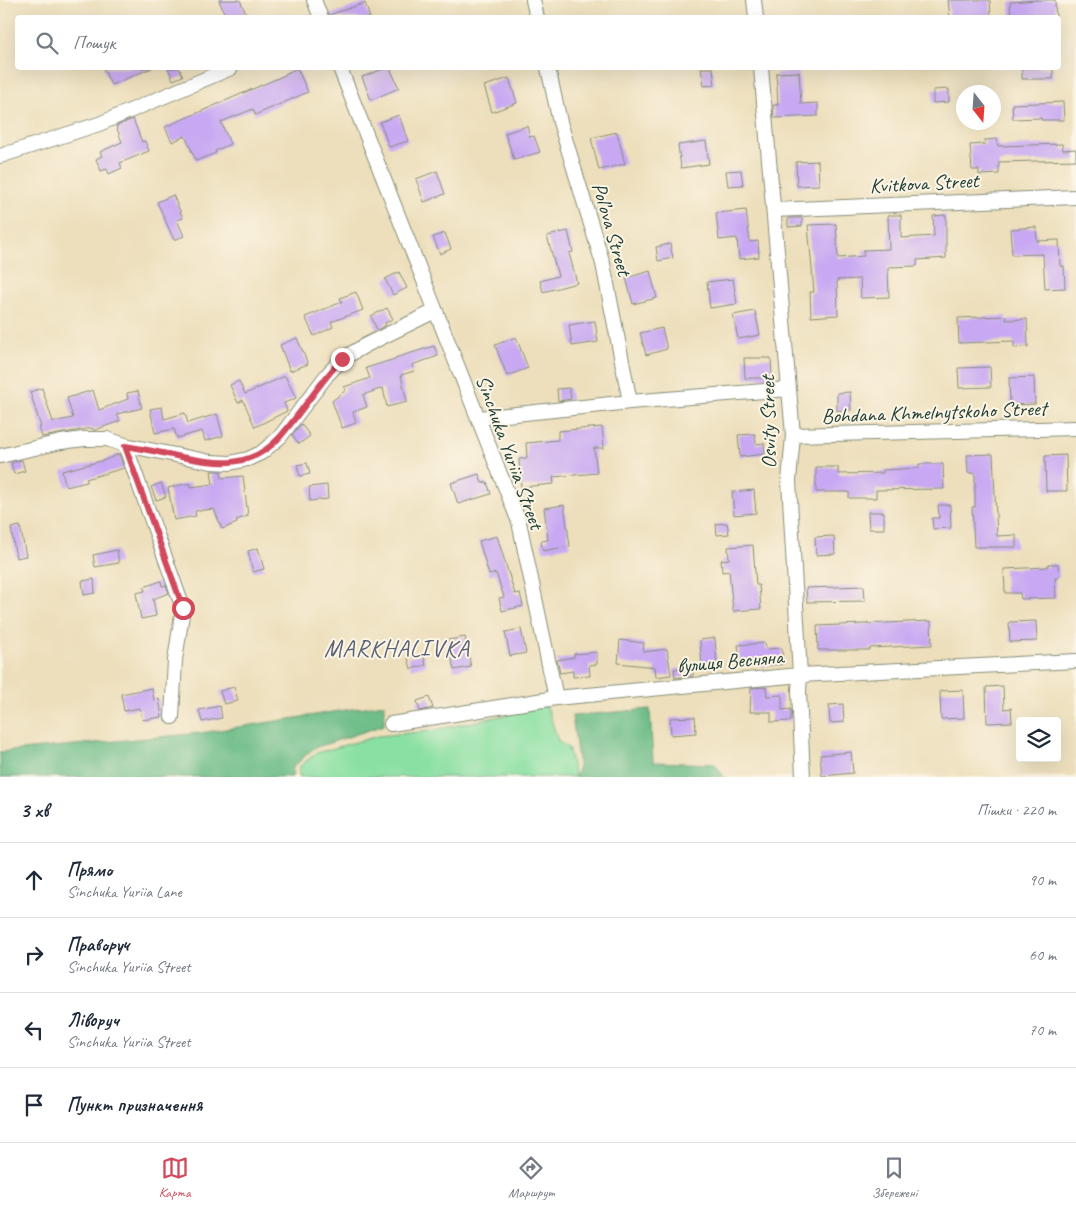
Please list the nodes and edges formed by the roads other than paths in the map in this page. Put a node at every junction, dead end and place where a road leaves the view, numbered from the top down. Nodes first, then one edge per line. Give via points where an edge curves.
1 (314, 0) edge
2 (533, 0) edge
3 (754, 0) edge
4 (320, 15) edge
5 (536, 15) edge
6 (756, 15) edge
7 (226, 70) edge
8 (341, 70) edge
9 (548, 70) edge
10 (760, 70) edge
11 (0, 156) edge
12 (1076, 197) edge
13 (774, 210) junction
14 (435, 311) junction
15 (788, 389) junction
16 (630, 402) junction
17 (478, 418) junction
18 (1076, 428) edge
19 (793, 435) junction
20 (125, 446) junction
21 (0, 456) edge
22 (1076, 661) edge
23 (800, 675) junction
24 (556, 698) junction
25 (172, 717) dead end
26 (391, 724) dead end
27 (803, 777) edge

1 - 4 street
2 - 5 street
3 - 6 street
7 - 11 street via 99,124
8 - 14 street, Sinchuka Yuriia Street
9 - 16 street, Pol’ova Street via 560,122 604,264
10 - 13 street, Osvity Street
12 - 13 street, Kvitkova Street
13 - 15 street, Osvity Street
14 - 17 street, Sinchuka Yuriia Street
14 - 20 street via 342,359 280,437 248,459 230,463 211,462
15 - 16 street
15 - 19 street, Osvity Street
16 - 17 street
17 - 24 street, Sinchuka Yuriia Street via 518,522
18 - 19 street, Bohdana Khmelnytskoho Street
19 - 23 street, Osvity Street via 789,482
20 - 21 street via 107,439 84,439
20 - 25 street via 183,608 175,660
22 - 23 street, вулиця Весняна
23 - 24 street, вулиця Весняна
23 - 27 street, Osvity Street
24 - 26 street, вулиця Весняна

